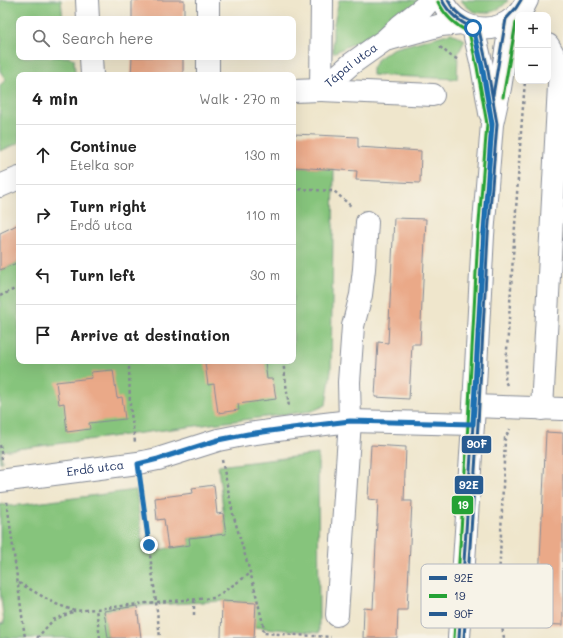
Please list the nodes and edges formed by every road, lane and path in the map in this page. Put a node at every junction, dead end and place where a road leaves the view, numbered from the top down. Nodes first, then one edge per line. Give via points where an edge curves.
1 (87, 0) edge
2 (208, 0) edge
3 (322, 0) edge
4 (430, 0) edge
5 (442, 0) edge
6 (522, 11) edge
7 (88, 16) edge
8 (208, 16) edge
9 (468, 25) junction
10 (385, 40) junction
11 (550, 48) edge
12 (91, 60) edge
13 (92, 72) edge
14 (525, 84) edge
15 (321, 90) junction
16 (296, 91) edge
17 (433, 95) dead end
18 (492, 124) junction
19 (16, 179) edge
20 (0, 186) edge
21 (296, 189) edge
22 (367, 222) joint
23 (16, 288) edge
24 (0, 296) edge
25 (129, 364) edge
26 (283, 364) edge
27 (512, 407) junction
28 (553, 409) edge
29 (474, 415) junction
30 (350, 421) junction
31 (292, 428) junction
32 (218, 440) junction
33 (0, 445) edge
34 (138, 464) junction
35 (2, 480) edge
36 (464, 564) edge
37 (500, 564) edge
38 (251, 573) junction
39 (18, 583) junction
40 (194, 600) junction
41 (156, 602) junction
42 (96, 608) junction
43 (75, 611) junction
44 (337, 615) joint
45 (194, 616) dead end
46 (460, 628) edge
47 (502, 628) edge
48 (25, 638) edge
49 (37, 638) edge
50 (100, 638) edge
51 (160, 638) edge
52 (459, 638) edge
53 (504, 638) edge

1 - 7 street
2 - 8 street
3 - 15 street
4 - 10 street, Tápai utca
5 - 9 street via 452,16
6 - 9 street, Tápai utca via 500,26 487,29
6 - 18 street
9 - 10 street, Tápai utca via 441,25
9 - 18 street via 482,66
10 - 15 street, Tápai utca via 351,64
11 - 28 street via 560,66
12 - 13 street
14 - 27 path via 505,381 512,395
15 - 16 street, Tápai utca
15 - 17 street
18 - 29 street
19 - 20 street
21 - 22 path via 334,191
22 - 30 street via 361,295 353,326 349,382
23 - 24 path
25 - 34 path via 130,406
26 - 31 path
27 - 28 street, Erdő utca
27 - 29 street, Erdő utca
27 - 37 path via 510,430 505,438
29 - 30 street, Erdő utca
29 - 36 street
30 - 31 street, Erdő utca
30 - 44 street
31 - 32 street, Erdő utca
32 - 34 street, Erdő utca
32 - 38 path via 233,514
33 - 35 path
34 - 35 street, Erdő utca
34 - 41 path
35 - 39 path
38 - 40 path via 214,598
38 - 44 path via 263,633 335,637
39 - 43 path via 56,604
39 - 48 path
40 - 41 path
40 - 45 path
41 - 42 path
41 - 51 path
42 - 43 path
42 - 50 path
43 - 49 path via 53,620
46 - 52 street
47 - 53 path

